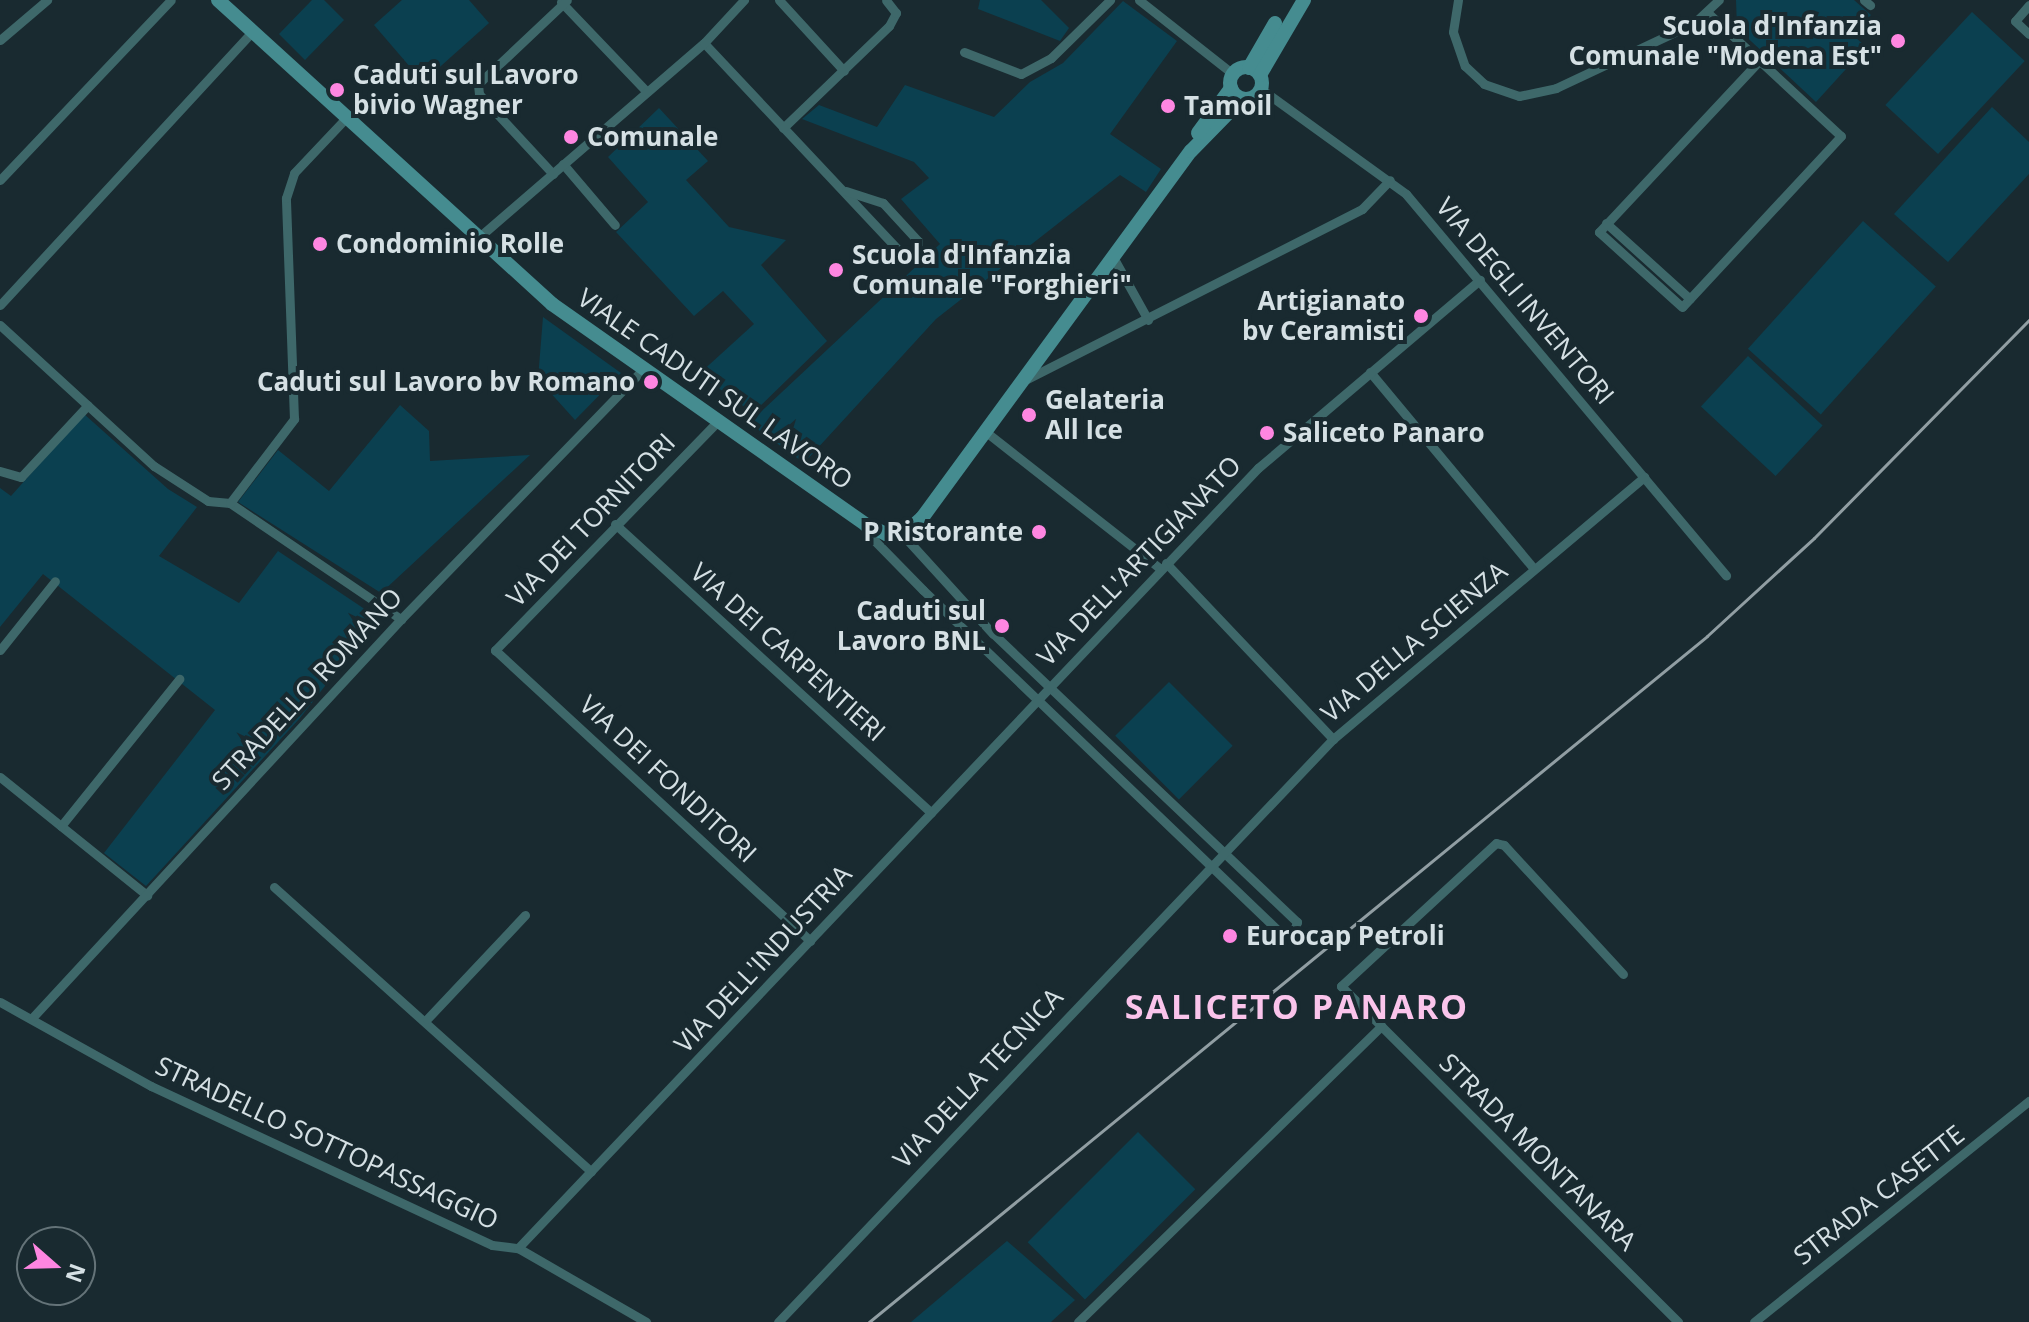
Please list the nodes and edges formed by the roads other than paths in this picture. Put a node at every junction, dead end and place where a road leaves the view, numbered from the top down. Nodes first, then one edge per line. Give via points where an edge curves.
1 (47, 0) edge
2 (171, 0) edge
3 (218, 0) edge
4 (744, 0) edge
5 (779, 0) edge
6 (886, 0) edge
7 (1110, 0) edge
8 (1139, 0) edge
9 (1292, 0) edge
10 (1304, 0) edge
11 (1458, 0) edge
12 (1719, 0) edge
13 (563, 1) edge
14 (2029, 5) edge
15 (1708, 13) junction
16 (253, 31) junction
17 (2029, 34) edge
18 (0, 40) edge
19 (704, 43) junction
20 (964, 52) dead end
21 (1759, 61) junction
22 (844, 71) junction
23 (1256, 77) junction
24 (1232, 81) junction
25 (647, 92) junction
26 (1242, 99) junction
27 (346, 118) junction
28 (783, 128) junction
29 (1191, 151) junction
30 (563, 164) junction
31 (553, 174) junction
32 (0, 180) edge
33 (1390, 180) junction
34 (846, 191) junction
35 (615, 225) dead end
36 (1602, 228) junction
37 (478, 238) junction
38 (1113, 257) junction
39 (1480, 280) junction
40 (1690, 299) junction
41 (0, 305) edge
42 (1148, 320) junction
43 (0, 325) edge
44 (643, 369) junction
45 (1370, 372) junction
46 (1023, 381) junction
47 (88, 405) junction
48 (718, 421) junction
49 (986, 432) junction
50 (0, 471) edge
51 (1644, 477) junction
52 (230, 503) junction
53 (615, 524) junction
54 (866, 525) junction
55 (903, 535) junction
56 (1164, 566) junction
57 (1534, 569) junction
58 (1726, 575) dead end
59 (55, 581) dead end
60 (401, 619) junction
61 (0, 650) edge
62 (495, 650) joint
63 (179, 679) dead end
64 (1049, 687) junction
65 (1038, 699) junction
66 (1333, 739) junction
67 (0, 777) edge
68 (931, 813) junction
69 (61, 826) junction
70 (1222, 851) junction
71 (1210, 864) junction
72 (274, 887) dead end
73 (147, 895) junction
74 (525, 915) dead end
75 (810, 941) junction
76 (1623, 974) dead end
77 (0, 1002) edge
78 (32, 1018) junction
79 (427, 1019) junction
80 (1381, 1026) junction
81 (2029, 1101) edge
82 (591, 1171) junction
83 (518, 1248) junction
84 (646, 1322) edge
85 (778, 1322) edge
86 (1078, 1322) edge
87 (1678, 1322) edge
88 (1754, 1322) edge

1 - 18 street
2 - 32 street
3 - 16 street, VIALE CADUTI SUL LAVORO
4 - 19 street
5 - 22 street
6 - 22 street via 895,17
7 - 20 street via 1051,58 1021,74
8 - 24 street
9 - 23 street
10 - 23 street
11 - 15 street via 1453,32 1465,66 1484,84 1519,96 1556,88
12 - 15 street
13 - 25 street
13 - 31 street via 481,78 478,89
14 - 17 street via 2015,21
15 - 21 street
16 - 27 street, VIALE CADUTI SUL LAVORO
16 - 41 street
19 - 25 street
19 - 28 street
21 - 36 street
21 - 40 street via 1841,136
22 - 28 street
23 - 24 street
23 - 26 street
23 - 33 street, VIA DEGLI INVENTORI
24 - 26 street
24 - 29 street
25 - 30 street
26 - 29 street
27 - 37 street, VIALE CADUTI SUL LAVORO
27 - 52 street via 299,167 287,191 294,419
28 - 34 street
29 - 38 street
30 - 31 street
30 - 35 street
31 - 37 street
33 - 39 street, VIA DEGLI INVENTORI
33 - 42 street via 1362,209
34 - 34 street via 903,255 918,253 918,241 883,203
36 - 40 street
36 - 40 street via 1682,307
37 - 44 street, VIALE CADUTI SUL LAVORO via 552,304
38 - 42 street
38 - 46 street
39 - 45 street, VIA DELL'ARTIGIANATO
39 - 51 street, VIA DEGLI INVENTORI
42 - 46 street
43 - 47 street
44 - 48 street, VIALE CADUTI SUL LAVORO
44 - 60 street, STRADELLO ROMANO
45 - 56 street, VIA DELL'ARTIGIANATO via 1258,468
45 - 57 street
46 - 49 street
47 - 50 street via 21,477
47 - 52 street via 154,466 208,501
48 - 53 street, VIA DEI TORNITORI
48 - 54 street, VIALE CADUTI SUL LAVORO
49 - 55 street via 922,518
49 - 56 street
51 - 57 street, VIA DELLA SCIENZA
51 - 58 street, VIA DEGLI INVENTORI
52 - 60 street
53 - 62 street, VIA DEI TORNITORI
53 - 68 street, VIA DEI CARPENTIERI
54 - 55 street, VIALE CADUTI SUL LAVORO
54 - 65 street, VIALE CADUTI SUL LAVORO via 903,570
55 - 64 street, VIALE CADUTI SUL LAVORO via 925,564
56 - 64 street, VIA DELL'ARTIGIANATO
56 - 66 street
57 - 66 street, VIA DELLA SCIENZA
59 - 61 street
60 - 73 street, STRADELLO ROMANO
62 - 75 street, VIA DEI FONDITORI
63 - 69 street
64 - 65 street
64 - 70 street, VIALE CADUTI SUL LAVORO
65 - 68 street, VIA DELL'INDUSTRIA
65 - 71 street, VIALE CADUTI SUL LAVORO
66 - 70 street, VIA DELLA SCIENZA
67 - 69 street
68 - 75 street, VIA DELL'INDUSTRIA
69 - 73 street
70 - 71 street
70 - 71 street, VIALE CADUTI SUL LAVORO via 1298,928 1293,933 1279,931
71 - 85 street, VIA DELLA TECNICA
72 - 79 street
73 - 78 street, STRADELLO ROMANO
74 - 79 street
75 - 82 street, VIA DELL'INDUSTRIA
76 - 80 street, STRADA MONTANARA via 1504,845 1496,843 1341,986
77 - 78 street
78 - 83 street, STRADELLO SOTTOPASSAGGIO via 151,1086 492,1245
79 - 82 street
80 - 86 street
80 - 87 street, STRADA MONTANARA
81 - 88 street, STRADA CASETTE
82 - 83 street, VIA DELL'INDUSTRIA
83 - 84 street, STRADELLO SOTTOPASSAGGIO

